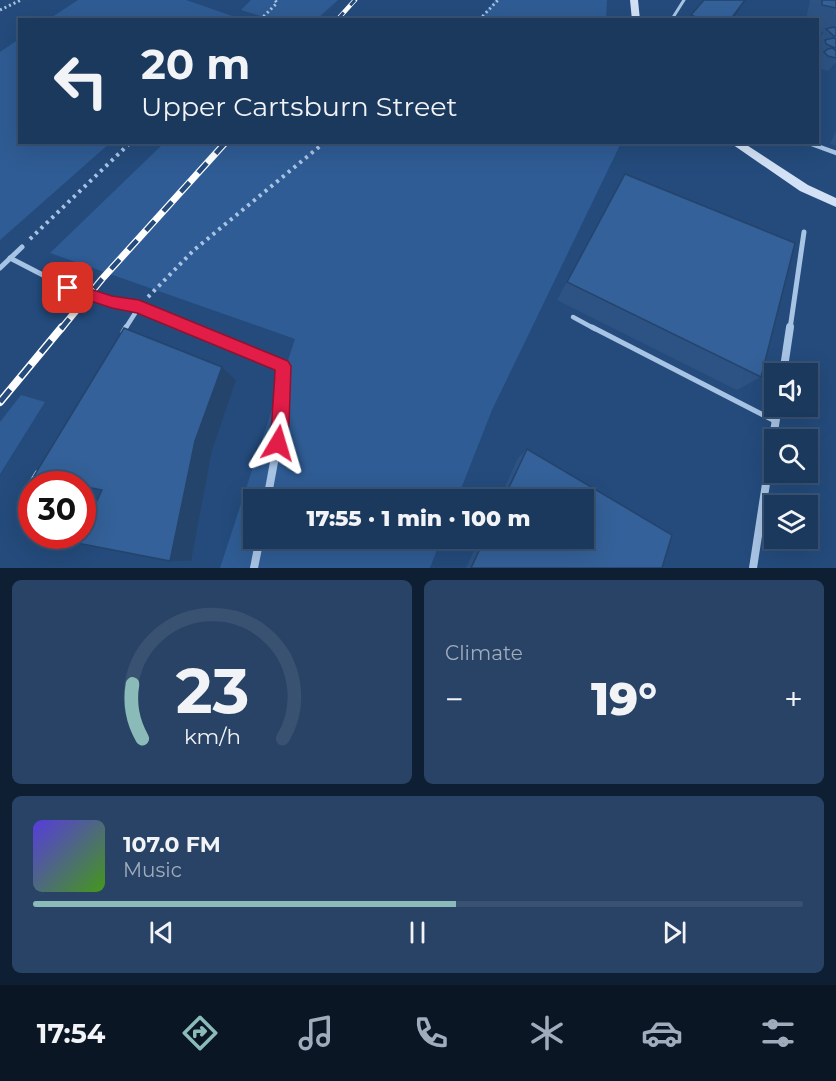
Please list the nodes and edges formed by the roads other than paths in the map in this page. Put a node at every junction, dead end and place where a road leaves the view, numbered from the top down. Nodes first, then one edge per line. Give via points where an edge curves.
1 (634, 0) edge
2 (684, 0) edge
3 (636, 18) edge
4 (673, 18) edge
5 (737, 144) edge
6 (811, 144) edge
7 (836, 153) edge
8 (836, 203) edge
9 (804, 232) dead end
10 (22, 247) road end
11 (10, 258) junction
12 (0, 268) edge
13 (139, 307) junction
14 (573, 317) dead end
15 (120, 337) edge
16 (785, 363) edge
17 (776, 417) edge
18 (775, 421) junction
19 (40, 468) edge
20 (38, 471) edge
21 (269, 489) edge
22 (258, 549) edge
23 (254, 568) edge
24 (753, 568) edge

1 - 3 main road
2 - 4 lane
5 - 8 main road via 804,188
6 - 7 lane
9 - 16 street
10 - 11 street
11 - 12 street
11 - 13 street via 68,288
13 - 15 lane
13 - 21 street via 283,366 281,424
14 - 18 lane
17 - 18 street
18 - 24 street
19 - 20 lane
22 - 23 street

